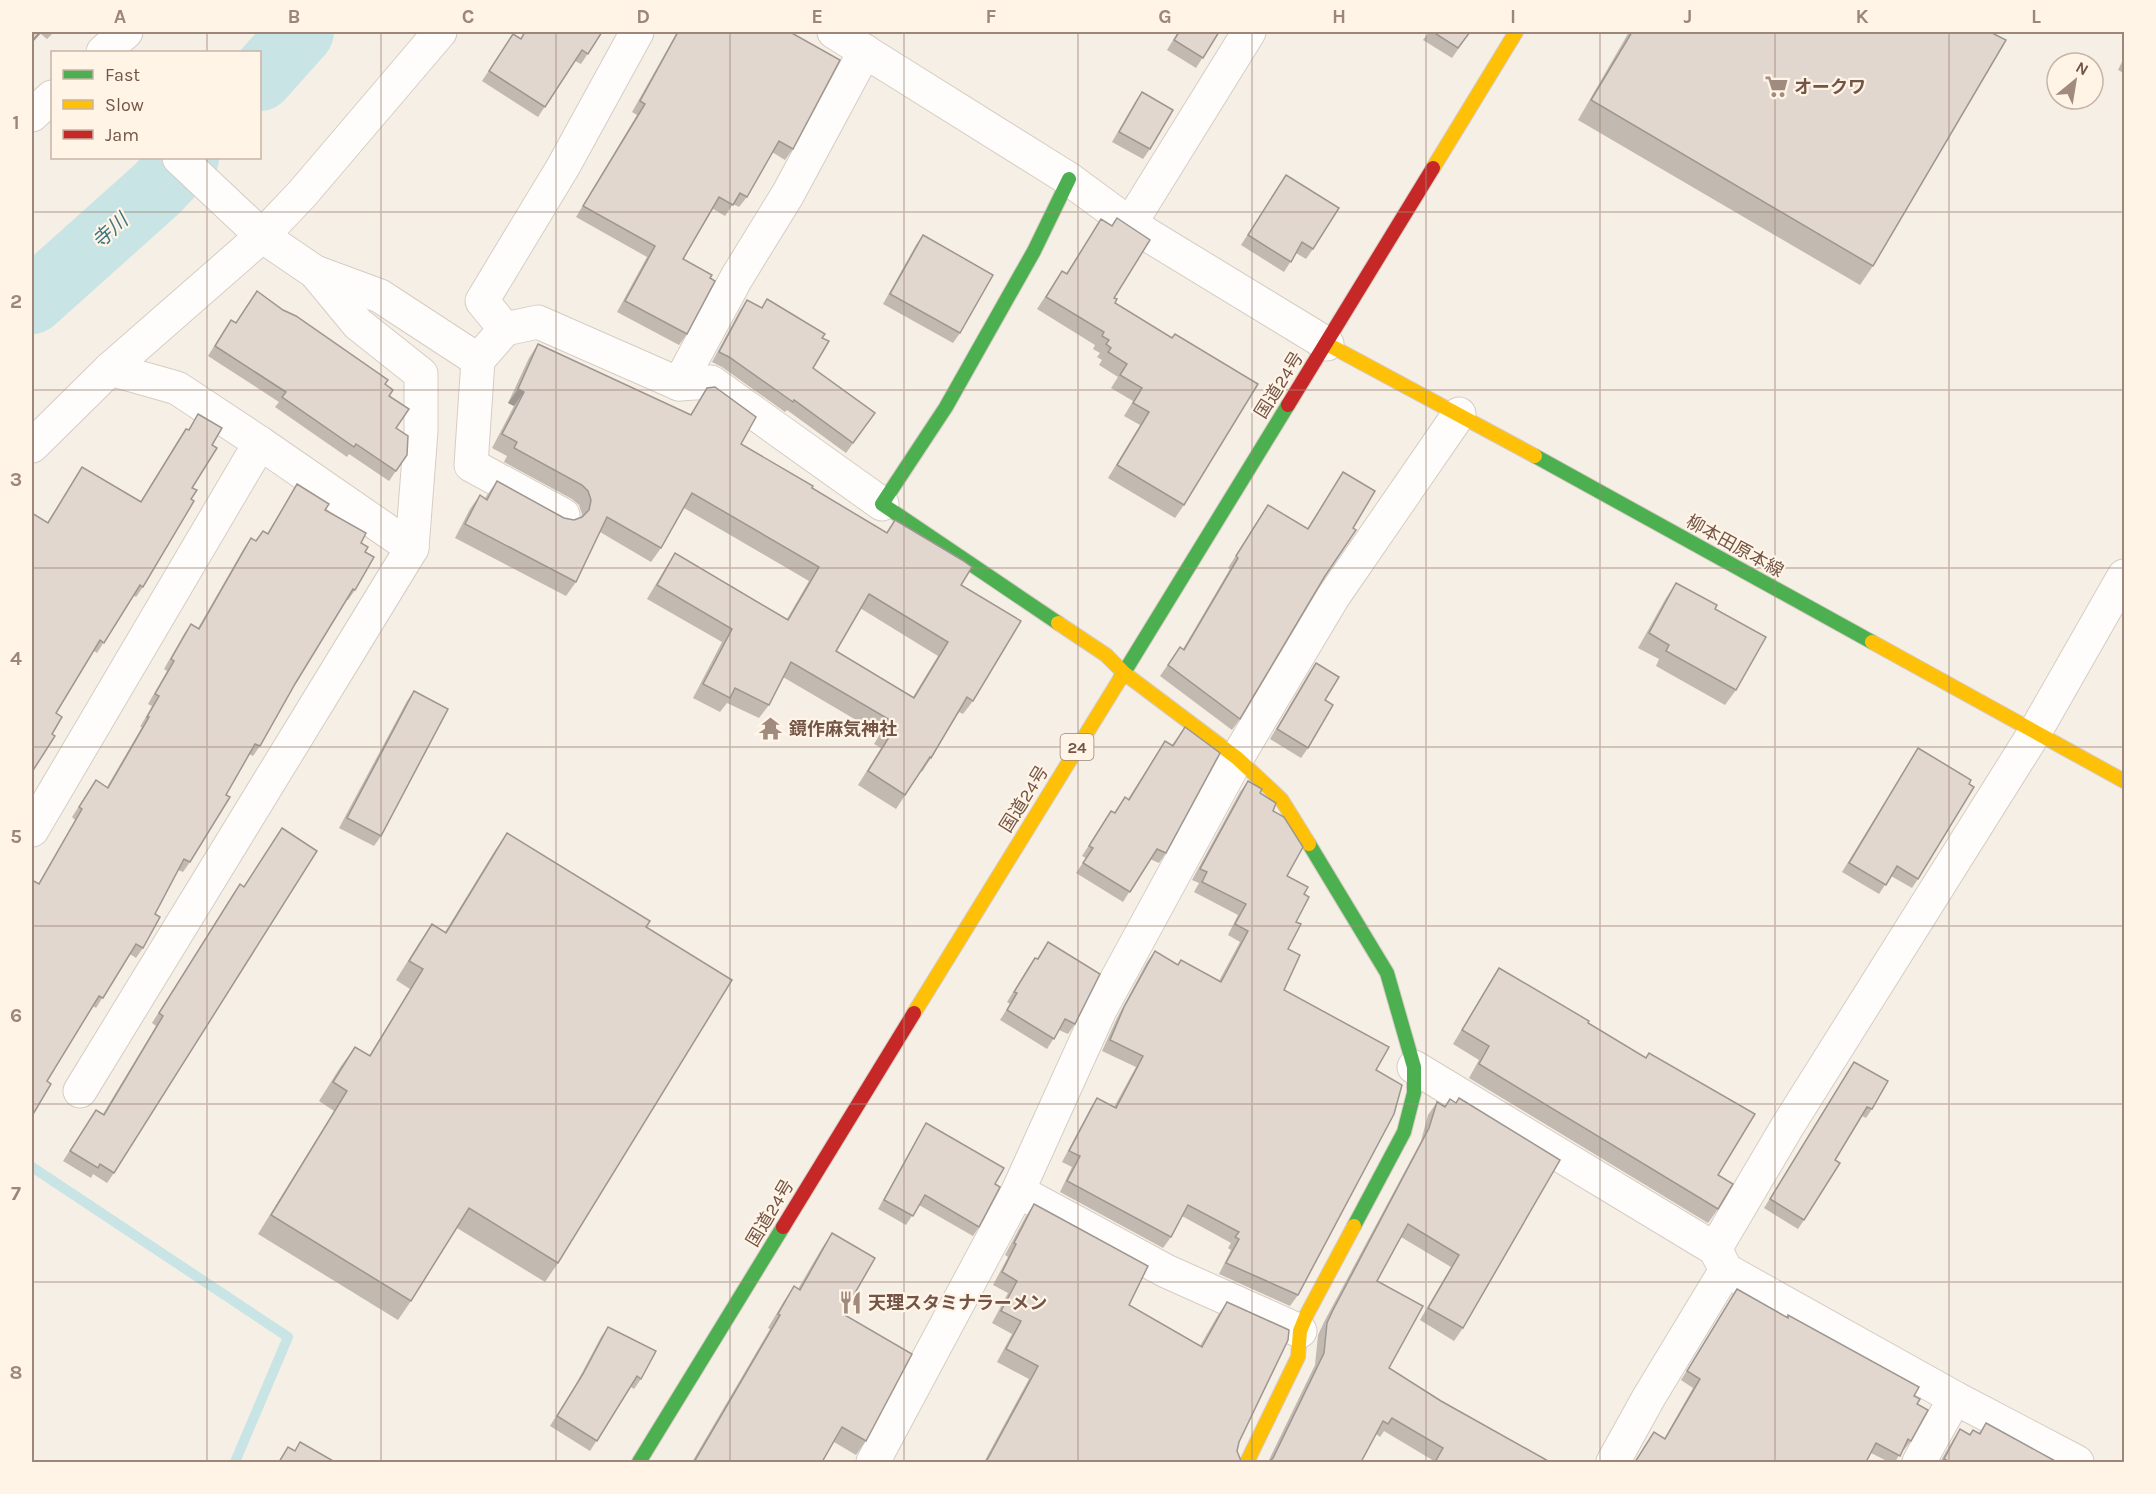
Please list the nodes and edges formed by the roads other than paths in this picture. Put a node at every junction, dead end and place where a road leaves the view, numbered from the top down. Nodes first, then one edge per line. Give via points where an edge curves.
1 (126, 32) edge
2 (440, 32) edge
3 (637, 32) edge
4 (834, 32) edge
5 (1250, 32) edge
6 (1516, 32) edge
7 (104, 51) edge
8 (865, 51) junction
9 (51, 98) edge
10 (32, 115) edge
11 (180, 159) edge
12 (1069, 179) junction
13 (1130, 224) junction
14 (255, 231) junction
15 (315, 272) junction
16 (505, 329) junction
17 (1327, 344) junction
18 (478, 360) junction
19 (110, 369) junction
20 (680, 384) junction
21 (1459, 414) junction
22 (260, 443) junction
23 (32, 446) edge
24 (882, 504) junction
25 (563, 515) edge
26 (412, 548) junction
27 (2124, 576) edge
28 (1124, 673) junction
29 (2035, 732) junction
30 (1236, 758) junction
31 (2124, 781) edge
32 (32, 830) edge
33 (1414, 1067) junction
34 (80, 1091) dead end
35 (1017, 1191) junction
36 (1721, 1259) junction
37 (1300, 1331) junction
38 (1955, 1398) junction
39 (639, 1462) edge
40 (873, 1462) edge
41 (1247, 1462) edge
42 (1612, 1462) edge
43 (1919, 1462) edge
44 (2077, 1462) edge

1 - 7 street
2 - 14 street via 302,194
3 - 16 street via 563,167 482,301
4 - 8 street
5 - 13 street
6 - 17 main road, 国道24号 / 24
8 - 12 street
8 - 20 street
9 - 10 street
11 - 14 street
12 - 13 street
12 - 24 main road via 1034,251 946,407
13 - 17 street
14 - 15 street
14 - 19 street
15 - 18 street via 380,296
15 - 26 street via 358,324 421,374 422,432
16 - 18 street
16 - 20 street via 538,321
17 - 21 main road, 柳本田原本線
17 - 28 main road, 国道24号 / 24
18 - 25 street via 471,465
19 - 22 street via 177,388
19 - 23 street
20 - 24 street via 711,382
21 - 29 main road, 柳本田原本線
21 - 30 street via 1333,597
22 - 26 street
22 - 32 street
24 - 28 main road via 1106,655
26 - 34 street
27 - 29 street
28 - 30 main road
28 - 39 main road, 国道24号 / 24
29 - 31 main road, 柳本田原本線
29 - 36 street via 1786,1127
30 - 33 main road via 1281,799 1387,973
30 - 35 street via 1100,1010
33 - 36 street
33 - 37 main road via 1414,1093 1404,1132
35 - 37 street via 1166,1270
35 - 40 street
36 - 38 street
36 - 42 street
37 - 41 main road via 1298,1357
38 - 43 street
38 - 44 street

